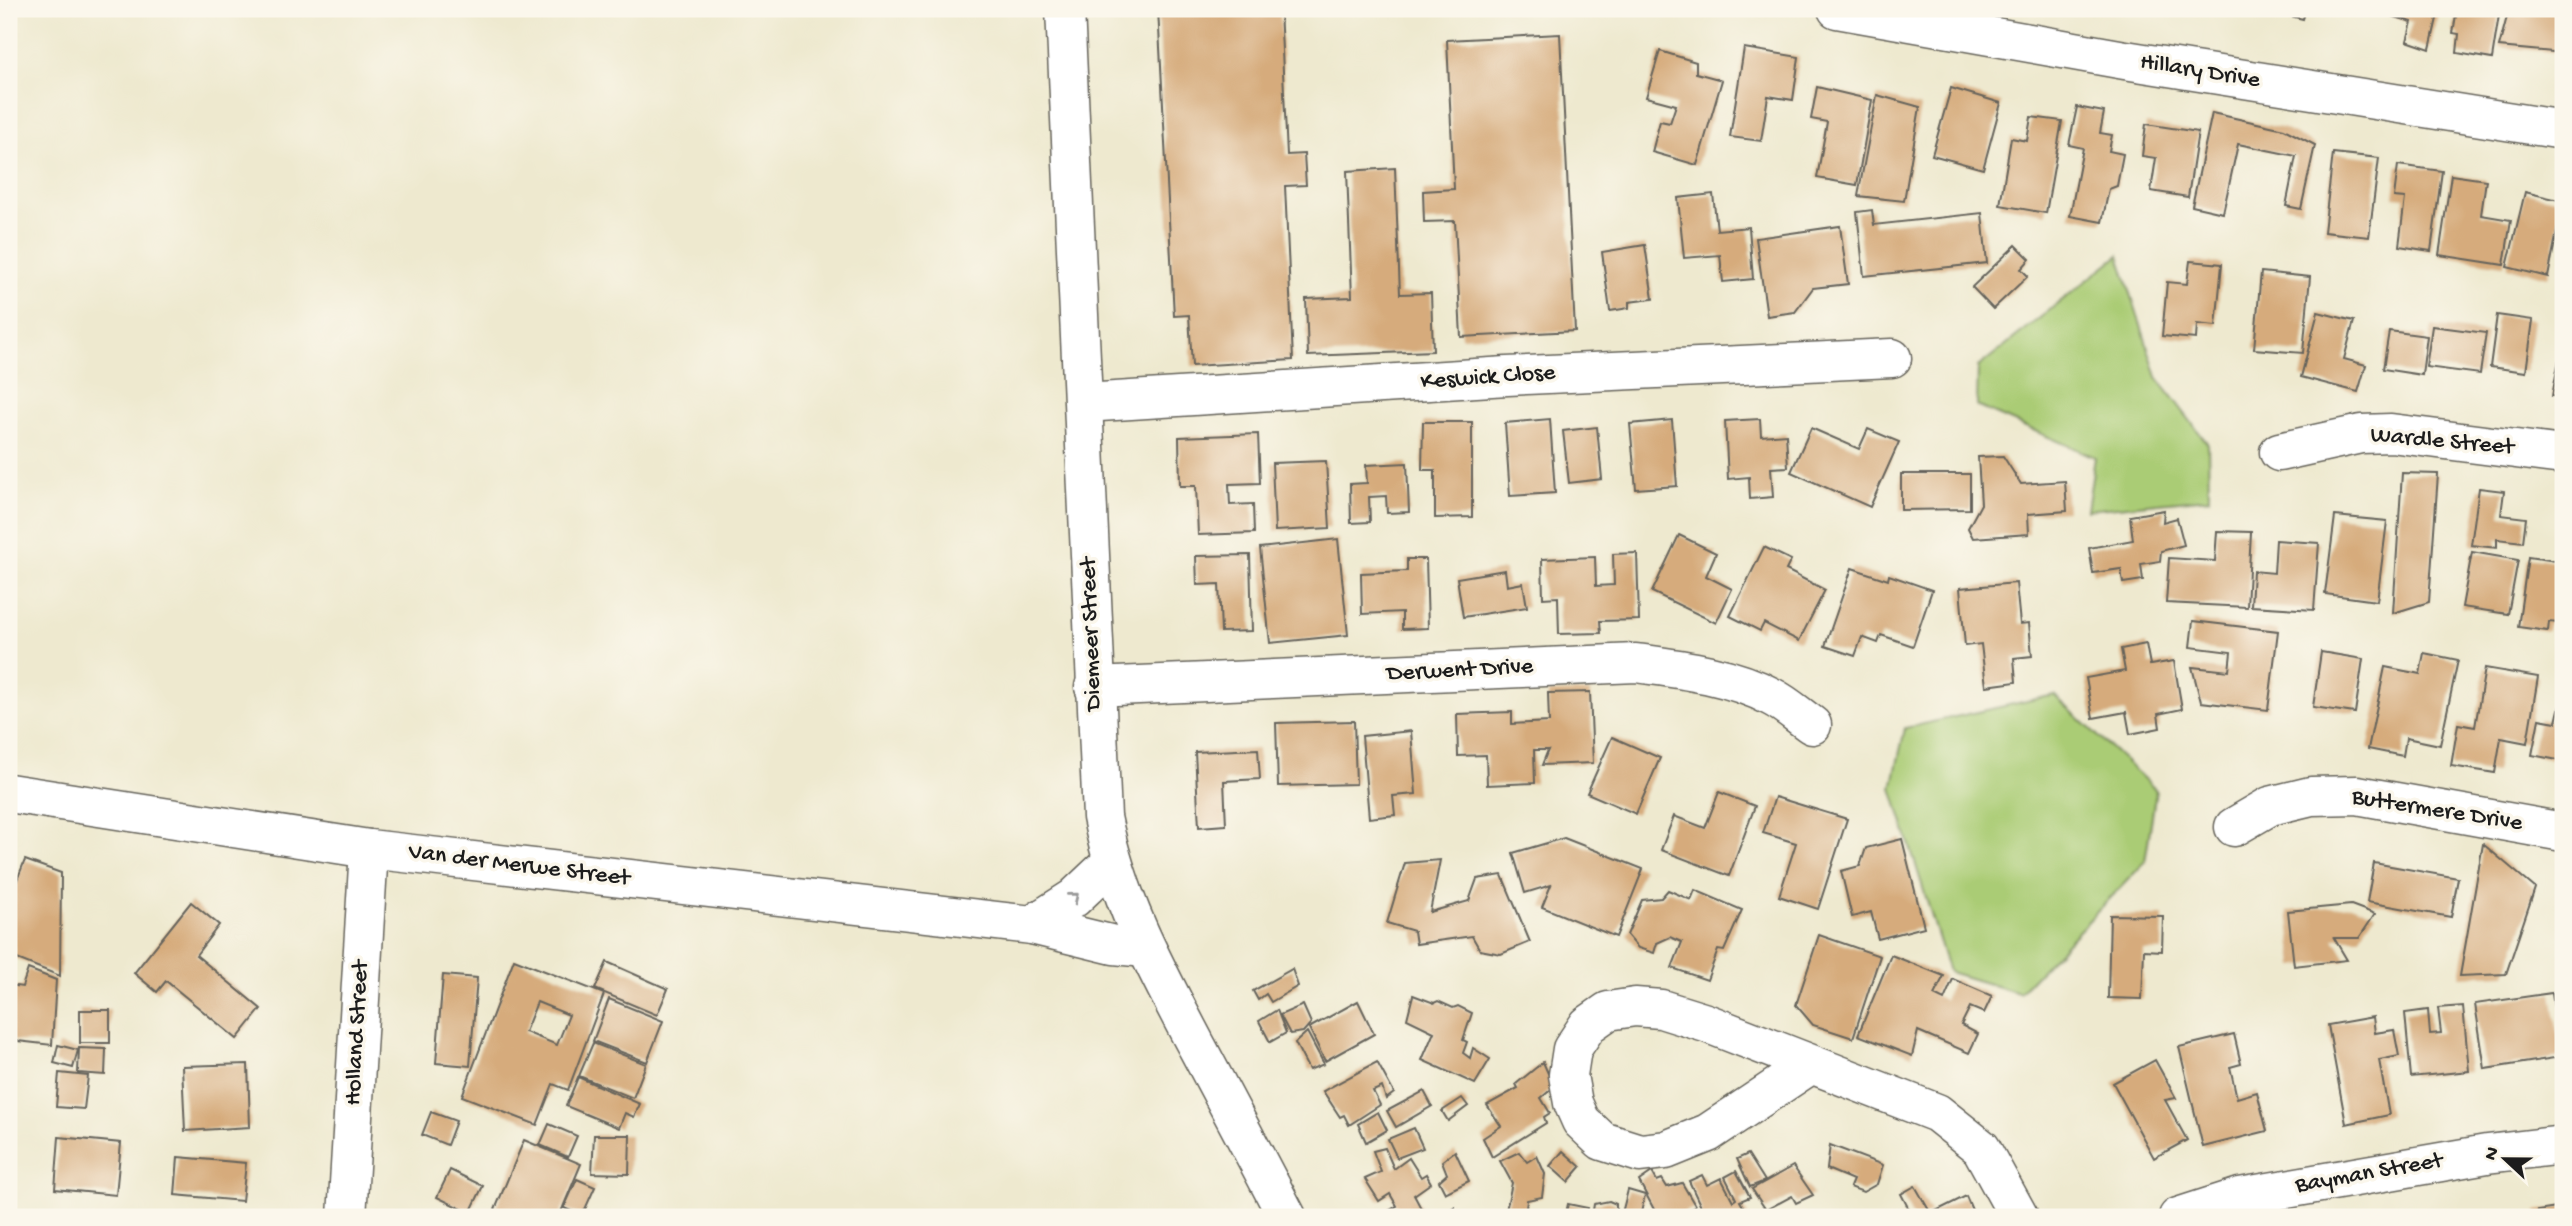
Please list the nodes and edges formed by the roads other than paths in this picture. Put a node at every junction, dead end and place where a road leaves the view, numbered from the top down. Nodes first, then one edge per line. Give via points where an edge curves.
1 (1065, 9) edge
2 (1837, 9) edge
3 (2563, 130) edge
4 (1892, 358) dead end
5 (1084, 403) junction
6 (2280, 452) dead end
7 (2563, 455) edge
8 (1094, 687) junction
9 (1812, 725) dead end
10 (9, 793) edge
11 (2234, 827) dead end
12 (2563, 832) edge
13 (369, 849) junction
14 (1111, 863) junction
15 (1032, 925) junction
16 (1146, 948) junction
17 (1810, 1065) junction
18 (2563, 1145) edge
19 (347, 1217) edge
20 (1287, 1217) edge
21 (2019, 1217) edge
22 (2178, 1217) edge

1 - 5 street, Diemeer Street
2 - 3 street, Hillary Drive
4 - 5 street, Keswick Close
5 - 8 street, Diemeer Street
6 - 7 street, Wardle Street via 2361,433 2391,433
8 - 9 street, Derwent Drive via 1636,663 1740,683 1773,697
8 - 14 street, Diemeer Street via 1102,817
10 - 13 street, Van der Merwe Street
11 - 12 street, Buttermere Drive via 2270,806 2311,796 2357,794
13 - 15 street, Van der Merwe Street
13 - 19 street, Holland Street
15 -> 14 street via 1074,898
14 - 16 street, Diemeer Street
15 - 16 street, Van der Merwe Street
16 - 20 street, Diemeer Street
17 - 17 street via 1706,1023 1661,1009 1635,1007 1608,1012 1588,1025 1572,1049 1568,1075 1581,1121 1602,1141 1640,1153 1666,1150 1708,1133
17 - 21 street via 1937,1113 1981,1148
18 - 22 street, Bayman Street via 2240,1196

